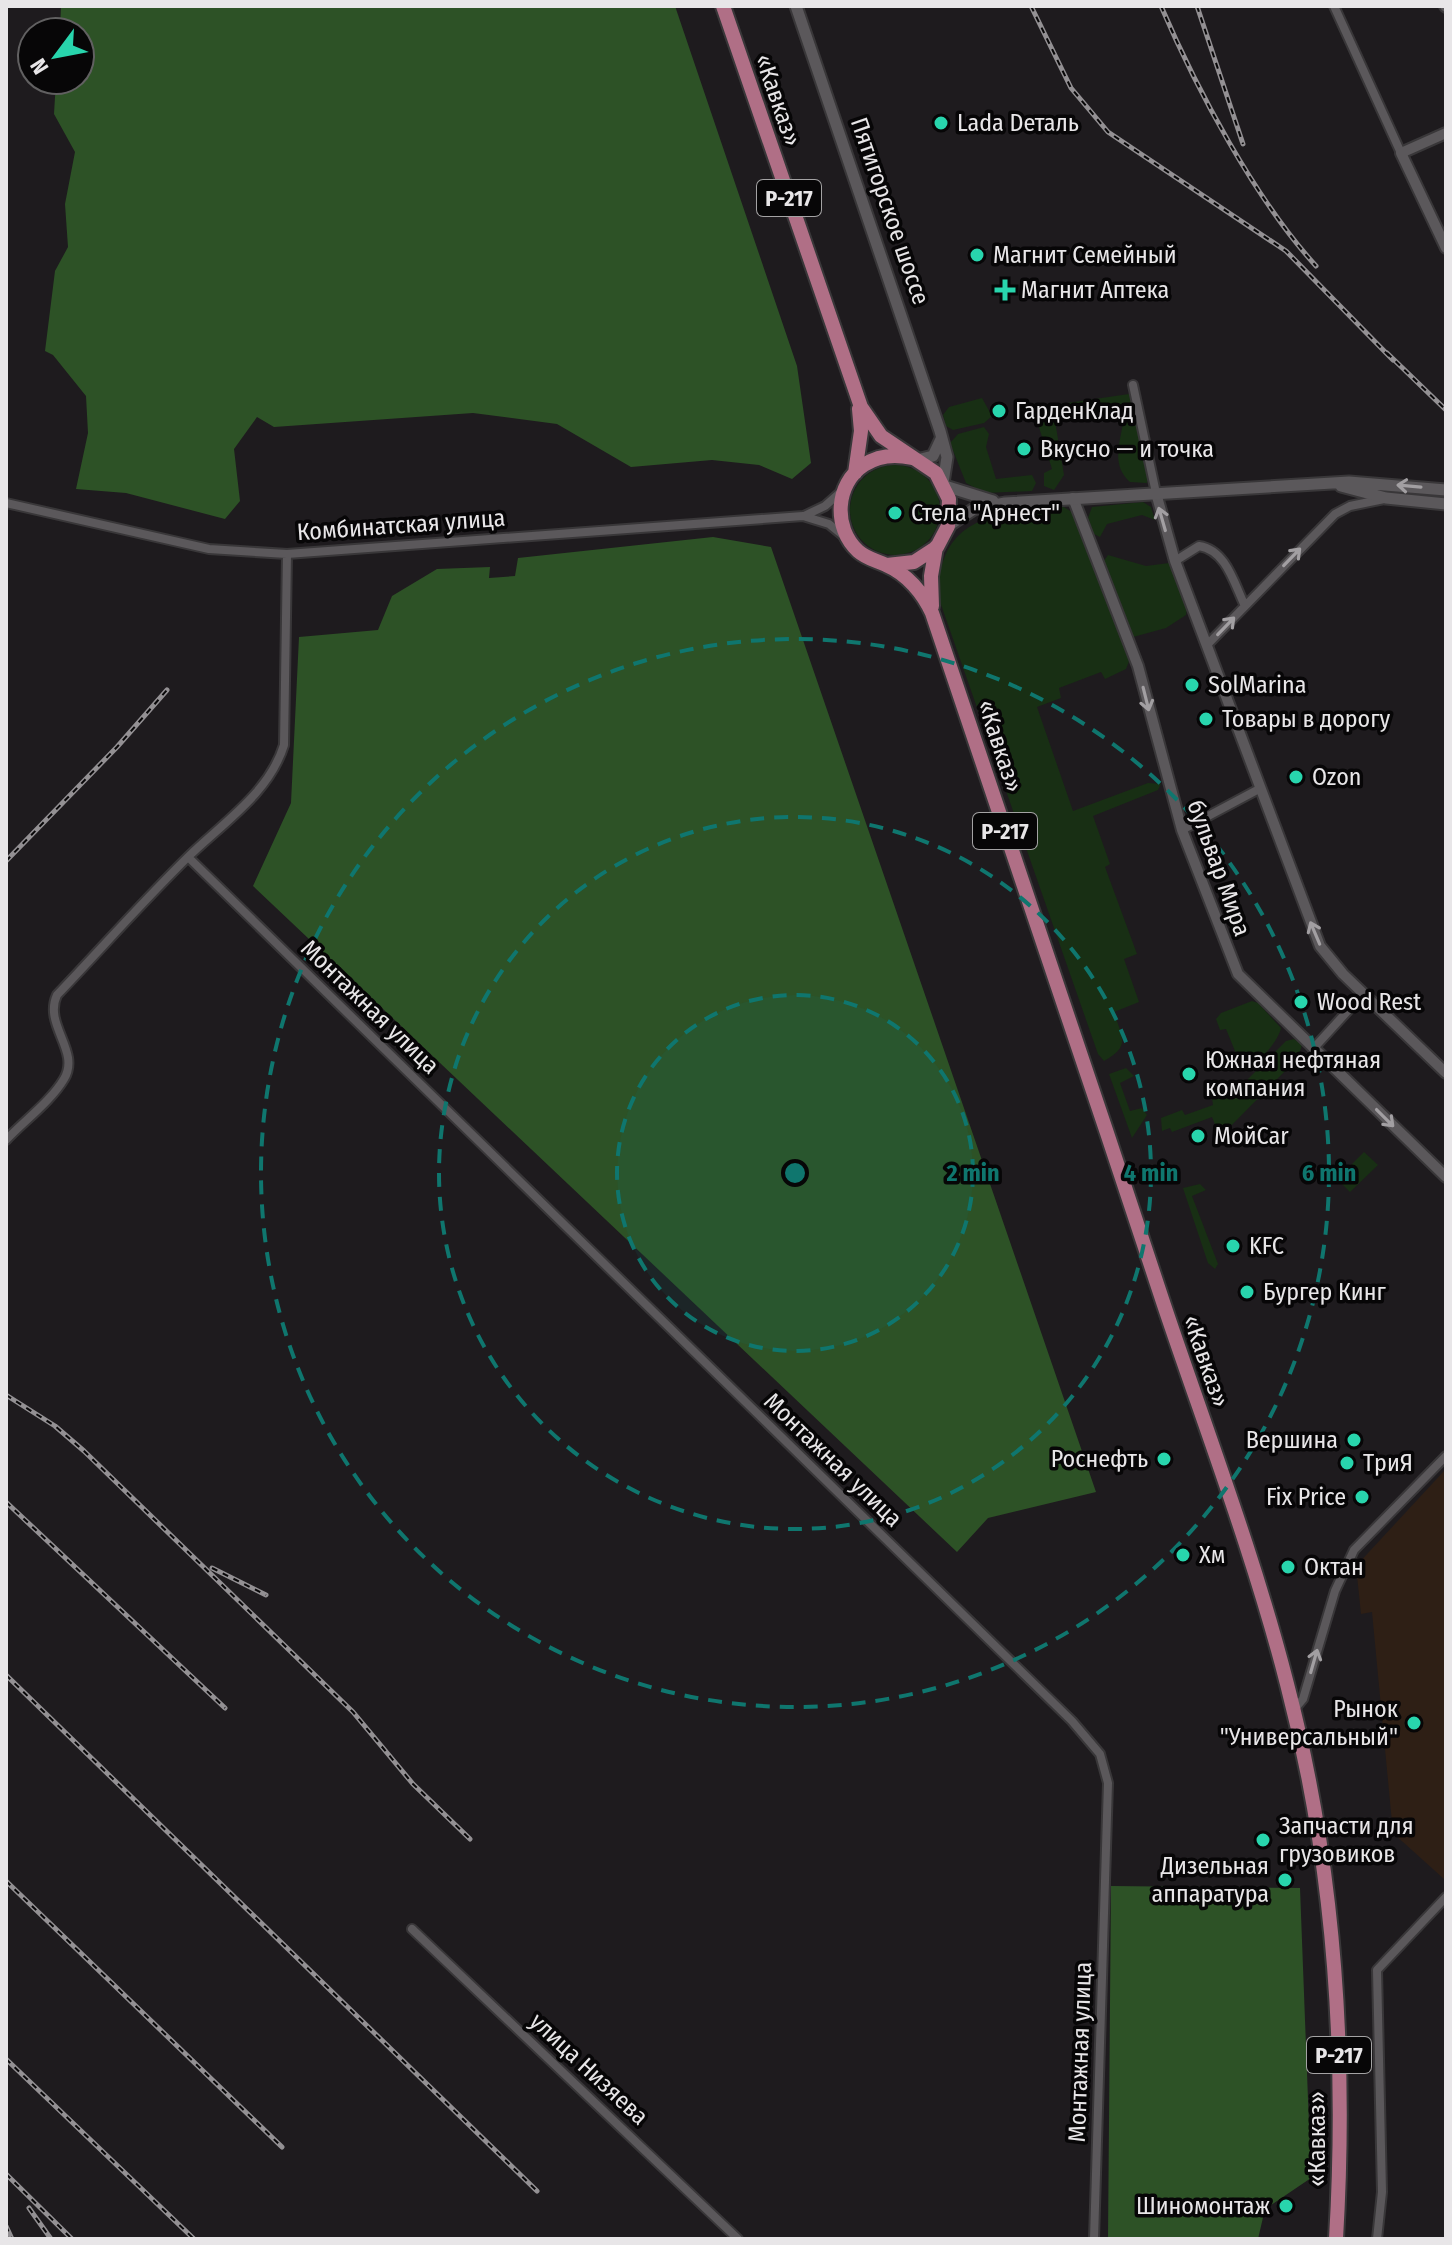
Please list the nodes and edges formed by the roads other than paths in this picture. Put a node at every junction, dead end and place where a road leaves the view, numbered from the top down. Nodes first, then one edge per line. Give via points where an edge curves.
1 (723, 6) edge
2 (796, 6) edge
3 (1334, 6) edge
4 (1446, 133) edge
5 (1401, 153) junction
6 (1446, 248) edge
7 (1133, 385) dead end
8 (854, 389) junction
9 (940, 431) junction
10 (914, 459) junction
11 (855, 473) junction
12 (944, 484) junction
13 (1332, 484) junction
14 (844, 490) junction
15 (1446, 490) edge
16 (1156, 493) junction
17 (1073, 498) junction
18 (1386, 498) junction
19 (6, 503) edge
20 (1005, 503) junction
21 (1446, 504) edge
22 (803, 516) junction
23 (948, 526) junction
24 (849, 541) junction
25 (937, 547) junction
26 (287, 554) junction
27 (1175, 561) junction
28 (887, 565) junction
29 (1245, 606) junction
30 (932, 613) junction
31 (1207, 645) junction
32 (1259, 789) junction
33 (1182, 830) junction
34 (188, 857) junction
35 (1364, 993) junction
36 (1313, 1049) junction
37 (1446, 1073) edge
38 (6, 1140) edge
39 (1446, 1177) edge
40 (1446, 1456) edge
41 (1293, 1711) junction
42 (1446, 1897) edge
43 (412, 1929) dead end
44 (738, 2239) edge
45 (1094, 2239) edge
46 (1336, 2239) edge
47 (1377, 2239) edge

1 - 8 highway, «Кавказ» / Р-217
2 - 9 main road, Пятигорское шоссе
3 - 5 street
4 - 5 street
5 - 6 street
7 - 16 street
8 - 10 highway, «Кавказ» / Р-217 via 881,436
8 - 11 highway, «Кавказ» / Р-217 via 861,431
9 - 10 main road via 938,451
9 - 12 main road, Пятигорское шоссе via 947,457
10 - 11 highway via 887,456
10 - 12 highway, «Кавказ» / Р-217
11 - 14 highway, «Кавказ» / Р-217
12 - 20 main road via 967,496
12 - 23 highway
15 -> 13 main road
13 - 16 main road
13 - 18 main road
14 - 22 street, Комбинатская улица
14 - 24 highway via 840,516
16 - 17 main road
27 -> 16 street
17 - 20 main road
17 -> 33 street, бульвар Мира via 1138,666
18 - 21 main road
29 -> 18 street via 1335,514
19 - 26 street, Комбинатская улица via 209,549
20 - 23 main road via 974,509
22 - 24 street, Комбинатская улица via 829,524
22 - 26 street, Комбинатская улица
23 - 25 highway, «Кавказ» / Р-217
24 - 28 highway, «Кавказ» / Р-217
25 - 28 highway via 914,562
25 - 30 highway, «Кавказ» / Р-217
26 - 34 street via 284,745 266,783
27 - 29 street via 1199,546 1211,548 1220,555
27 - 31 street
28 - 30 highway, «Кавказ» / Р-217 via 911,582
31 -> 29 street
30 - 41 highway, «Кавказ» / Р-217 via 1250,1559
31 - 32 street
32 - 33 street
35 -> 32 street via 1320,946
33 - 36 street, бульвар Мира via 1238,974
34 - 38 street via 57,995 50,1009 67,1051 65,1079
34 - 45 street, Монтажная улица via 1100,1754 1108,1783
35 - 36 street
35 - 37 street
36 -> 39 street, бульвар Мира
41 -> 40 street via 1303,1699 1354,1550
41 - 46 highway, «Кавказ» / Р-217 via 1314,1808 1339,2031
42 - 47 street via 1377,1970 1382,2192
43 - 44 street, улица Низяева

